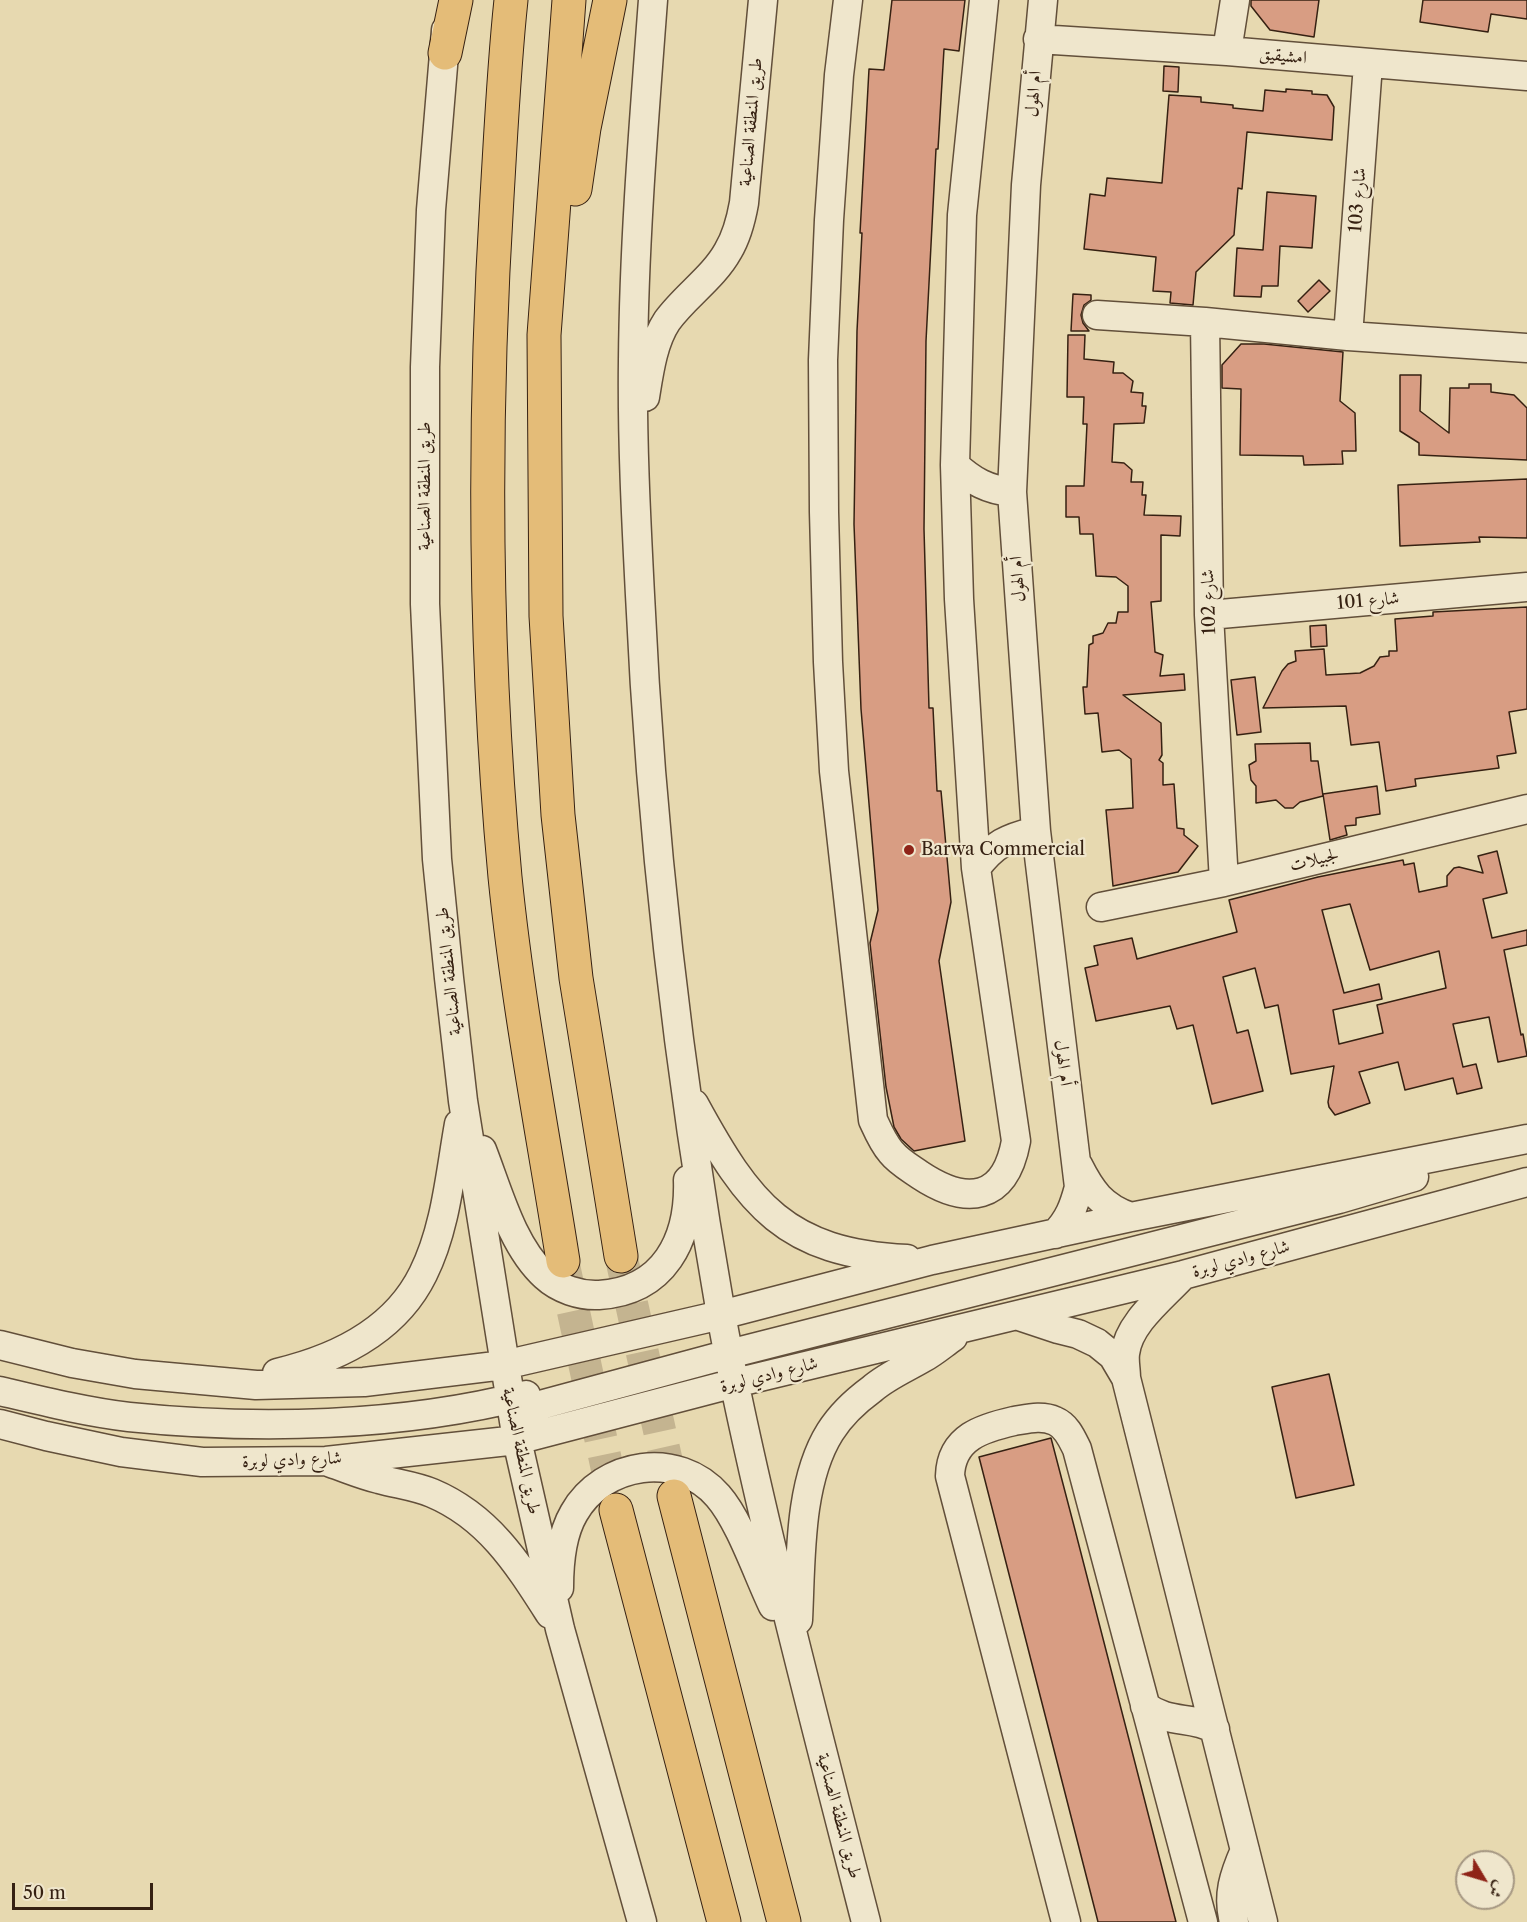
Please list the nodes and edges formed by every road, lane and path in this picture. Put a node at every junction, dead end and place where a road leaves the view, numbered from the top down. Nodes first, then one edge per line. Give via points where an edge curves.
1 (447, 0) edge
2 (456, 0) edge
3 (512, 0) edge
4 (569, 0) edge
5 (610, 0) edge
6 (653, 0) edge
7 (763, 0) edge
8 (848, 0) edge
9 (984, 0) edge
10 (1043, 0) edge
11 (1235, 0) edge
12 (1038, 39) junction
13 (1227, 51) junction
14 (445, 52) junction
15 (1368, 64) junction
16 (1527, 76) edge
17 (1097, 315) dead end
18 (1204, 322) junction
19 (544, 335) junction
20 (1348, 336) junction
21 (1527, 348) edge
22 (634, 465) junction
23 (956, 465) junction
24 (1012, 492) junction
25 (1527, 587) edge
26 (1209, 615) junction
27 (1527, 809) edge
28 (1036, 831) junction
29 (976, 868) junction
30 (1224, 882) junction
31 (1101, 907) dead end
32 (685, 1087) junction
33 (463, 1101) junction
34 (1527, 1140) edge
35 (1075, 1157) junction
36 (1527, 1182) edge
37 (1131, 1217) junction
38 (1055, 1234) junction
39 (621, 1256) tunnel mouth
40 (932, 1260) junction
41 (563, 1261) tunnel mouth
42 (1183, 1275) junction
43 (721, 1315) junction
44 (1019, 1316) junction
45 (967, 1328) junction
46 (0, 1345) edge
47 (729, 1354) junction
48 (504, 1365) junction
49 (1126, 1378) junction
50 (197, 1381) junction
51 (735, 1383) junction
52 (0, 1391) edge
53 (510, 1400) junction
54 (0, 1424) edge
55 (517, 1440) junction
56 (326, 1461) junction
57 (674, 1496) tunnel mouth
58 (616, 1510) tunnel mouth
59 (560, 1629) junction
60 (797, 1656) junction
61 (1145, 1706) junction
62 (1215, 1729) junction
63 (1245, 1850) junction
64 (642, 1922) edge
65 (724, 1922) edge
66 (784, 1922) edge
67 (866, 1922) edge
68 (1066, 1922) edge
69 (1203, 1922) edge
70 (1234, 1922) edge
71 (1263, 1922) edge

1 - 14 street, طريق المنطقة الصناعية
2 - 14 highway
3 - 41 highway via 494,254 487,435 487,590 506,879 519,987
4 - 19 highway
5 - 19 highway via 568,233
6 - 22 street, طريق المنطقة الصناعية via 635,266
7 - 22 street, طريق المنطقة الصناعية via 739,227 728,252 666,322 651,365
8 - 29 street via 839,75 823,360 828,662 834,771 873,1120 884,1143 905,1165 940,1186 965,1195 983,1192 996,1184 1012,1161 1016,1141
9 - 23 street via 962,215
10 - 12 street, أم الهول
11 - 13 street
12 - 13 street, امشيقيق
12 - 24 street, أم الهول
13 - 15 street, امشيقيق
14 - 33 street, طريق المنطقة الصناعية via 430,210 425,367 425,604 437,859
15 - 16 street, امشيقيق
15 - 20 street, شارع 103
17 - 18 street
18 - 20 street
18 - 26 street, شارع 102
19 - 39 highway via 546,616 558,815 576,978
20 - 21 street
22 - 32 street, طريق المنطقة الصناعية via 644,681 660,878
23 - 24 street via 984,486
23 - 29 street via 959,599
24 - 28 street, أم الهول
25 - 26 street, شارع 101
26 - 30 street, شارع 102
27 - 30 street, لجبيلات
28 - 29 street via 1004,840
28 - 35 street, أم الهول
30 - 31 street, لجبيلات
32 - 33 street via 689,1198 679,1242 655,1275 635,1287 611,1294 572,1292 547,1278 531,1262 518,1240
32 - 40 street via 742,1184 798,1234 863,1256
32 - 43 street, طريق المنطقة الصناعية
33 - 48 street, طريق المنطقة الصناعية
33 - 50 street via 440,1227 423,1274 406,1302 347,1350 314,1364 278,1373
34 - 37 street
34 - 47 street via 1339,1199
35 - 37 street, أم الهول via 1088,1185 1101,1200
35 - 38 street, أم الهول via 1079,1187 1074,1207
36 - 42 street, شارع وادي لوبرة
37 - 38 street
38 - 40 street
40 - 43 street
42 - 44 street, شارع وادي لوبرة
42 - 49 street via 1130,1335 1125,1354
43 - 47 street, طريق المنطقة الصناعية
43 - 48 street
43 - 53 street via 716,1338 704,1349
44 - 45 street, شارع وادي لوبرة
44 - 49 street via 1097,1343 1113,1356
45 - 51 street, شارع وادي لوبرة
45 - 60 street via 872,1389 831,1431 817,1459 804,1521
46 - 50 street via 72,1363
47 - 51 street, طريق المنطقة الصناعية
47 - 55 street via 536,1406 520,1422
48 - 50 street via 364,1382 256,1385
48 - 53 street, طريق المنطقة الصناعية
49 - 62 street
51 - 55 street, شارع وادي لوبرة
51 - 60 street, طريق المنطقة الصناعية
52 - 53 street via 127,1417 223,1424 397,1418
53 - 55 street, طريق المنطقة الصناعية
54 - 56 street, شارع وادي لوبرة via 121,1452 202,1462
55 - 56 street, شارع وادي لوبرة
55 - 59 street, طريق المنطقة الصناعية
56 - 59 street via 432,1493 465,1511 515,1559
57 - 66 highway
58 - 65 highway
59 - 60 street via 560,1561 565,1532 574,1512 601,1482 635,1468 657,1467 679,1470 718,1495
59 - 64 street, طريق المنطقة الصناعية
60 - 67 street, طريق المنطقة الصناعية
61 - 62 street via 1169,1719 1198,1722
61 - 68 street via 1077,1449 1065,1428 1055,1421 1031,1418 973,1433 955,1454 950,1466 951,1483
61 - 69 street
62 - 63 street
63 - 70 street via 1232,1883
63 - 71 street

